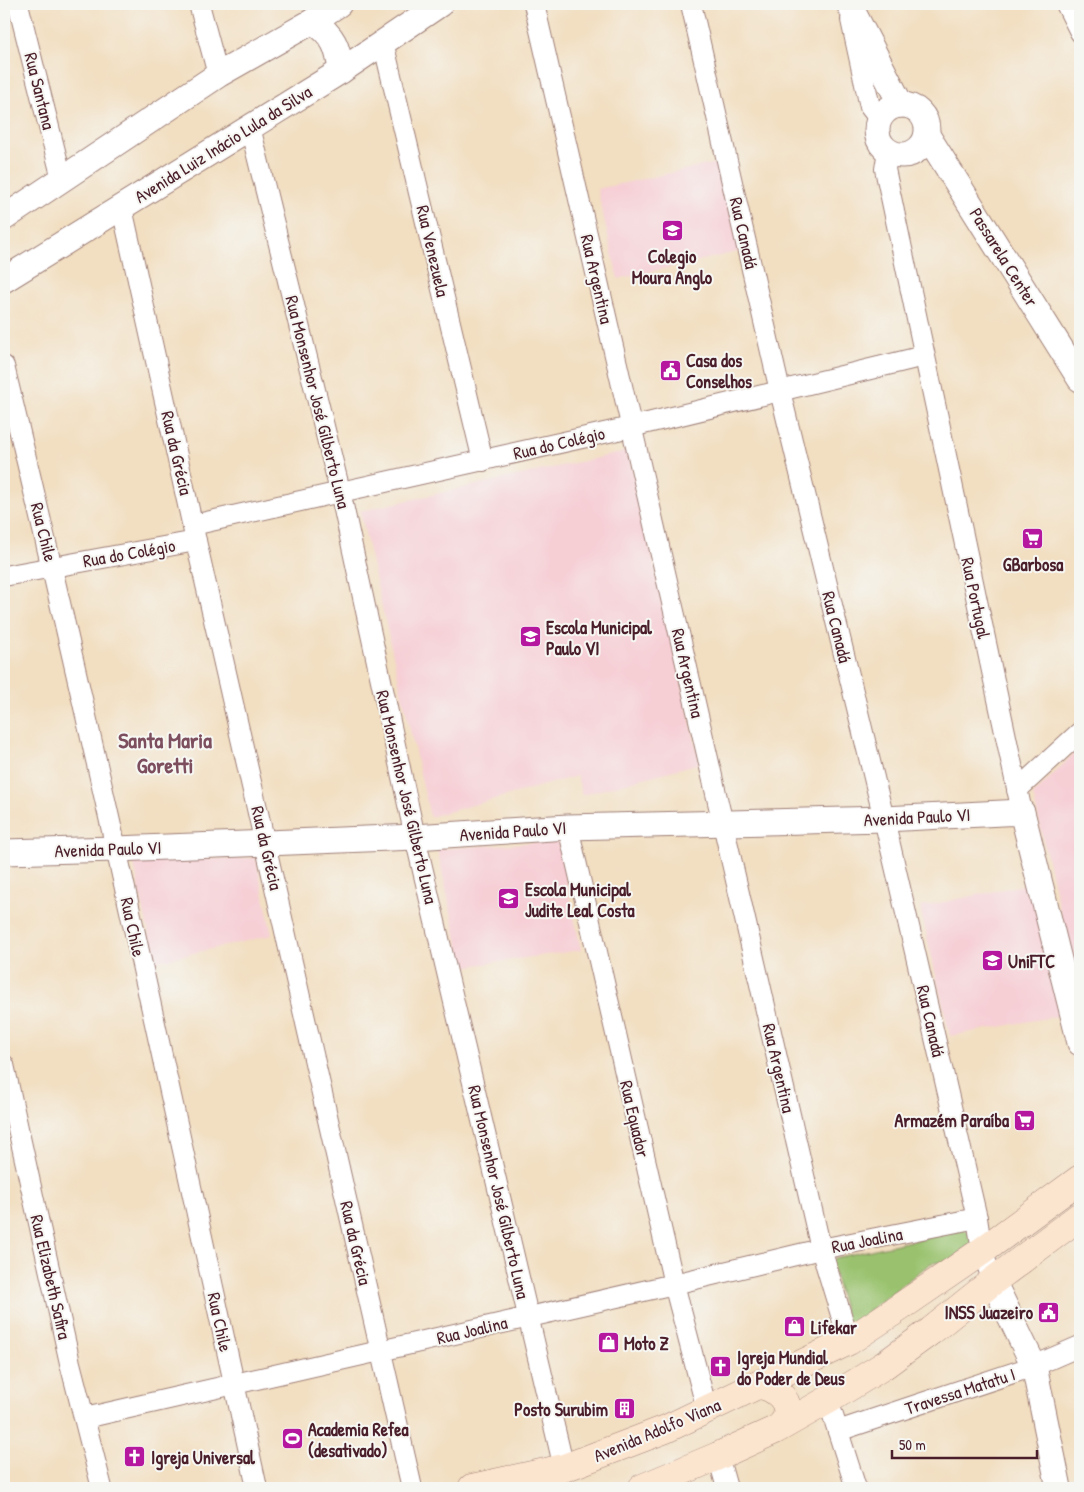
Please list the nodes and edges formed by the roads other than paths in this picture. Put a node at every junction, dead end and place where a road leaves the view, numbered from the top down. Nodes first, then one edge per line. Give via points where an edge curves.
1 (18, 4) edge
2 (199, 4) edge
3 (339, 4) edge
4 (437, 4) edge
5 (534, 4) edge
6 (691, 4) edge
7 (848, 4) edge
8 (1066, 4) edge
9 (313, 21) junction
10 (1080, 32) edge
11 (383, 42) junction
12 (340, 71) junction
13 (218, 75) junction
14 (901, 105) junction
15 (880, 120) junction
16 (250, 127) junction
17 (927, 135) junction
18 (888, 151) junction
19 (62, 179) junction
20 (122, 208) junction
21 (4, 218) edge
22 (4, 280) edge
23 (924, 356) junction
24 (4, 366) edge
25 (1080, 379) edge
26 (780, 391) junction
27 (631, 427) junction
28 (483, 461) junction
29 (340, 491) junction
30 (195, 533) junction
31 (52, 566) junction
32 (4, 576) edge
33 (1080, 732) edge
34 (1020, 801) junction
35 (884, 819) junction
36 (723, 823) junction
37 (568, 827) junction
38 (415, 837) junction
39 (265, 842) junction
40 (116, 850) junction
41 (4, 852) edge
42 (1080, 1044) edge
43 (4, 1066) edge
44 (1080, 1179) edge
45 (1080, 1216) edge
46 (976, 1218) junction
47 (821, 1249) junction
48 (982, 1251) junction
49 (993, 1282) junction
50 (674, 1284) junction
51 (528, 1316) junction
52 (849, 1341) junction
53 (1080, 1346) edge
54 (380, 1351) junction
55 (1034, 1366) junction
56 (234, 1384) junction
57 (758, 1385) junction
58 (828, 1400) junction
59 (707, 1410) junction
60 (85, 1418) junction
61 (781, 1426) junction
62 (838, 1431) junction
63 (718, 1456) junction
64 (564, 1468) junction
65 (481, 1487) edge
66 (102, 1488) edge
67 (257, 1488) edge
68 (412, 1488) edge
69 (642, 1488) edge
70 (727, 1488) edge
71 (856, 1488) edge
72 (1059, 1488) edge

1 - 19 street, Rua Santana
2 - 13 street
3 - 9 street
4 - 11 street, Avenida Luiz Inácio Lula da Silva
5 - 27 street, Rua Argentina
6 - 26 street, Rua Canadá
7 - 14 street
7 - 15 street via 870,107
8 - 10 street
9 - 12 street via 326,30 334,42
9 - 13 street
11 - 12 street, Avenida Luiz Inácio Lula da Silva
11 - 28 street, Rua Venezuela
12 - 16 street, Avenida Luiz Inácio Lula da Silva
13 - 19 street
14 - 15 street via 884,113
14 - 17 street via 916,109 923,116
15 - 18 street via 878,136
16 - 20 street, Avenida Luiz Inácio Lula da Silva
16 - 29 street, Rua Monsenhor José Gilberto Luna
17 - 18 street via 914,152 904,156
17 - 25 street, Passarela Center
18 - 23 street, Rua Portugal via 884,169
19 - 21 street
20 - 22 street, Avenida Luiz Inácio Lula da Silva
20 - 30 street, Rua da Grécia
23 - 26 street, Rua do Colégio
23 - 34 street, Rua Portugal
24 - 31 street, Rua Chile
26 - 27 street, Rua do Colégio
26 - 35 street, Rua Canadá
27 - 28 street, Rua do Colégio
27 - 36 street, Rua Argentina
28 - 29 street, Rua do Colégio
29 - 30 street, Rua do Colégio
29 - 38 street, Rua Monsenhor José Gilberto Luna
30 - 31 street, Rua do Colégio
30 - 39 street, Rua da Grécia
31 - 32 street, Rua do Colégio
31 - 40 street, Rua Chile
33 - 34 street
34 - 35 street, Avenida Paulo VI
34 - 42 street, Rua Portugal
35 - 36 street, Avenida Paulo VI
35 - 46 street, Rua Canadá
36 - 37 street, Avenida Paulo VI
36 - 47 street, Rua Argentina
37 - 38 street, Avenida Paulo VI
37 - 50 street, Rua Equador
38 - 39 street, Avenida Paulo VI
38 - 51 street, Rua Monsenhor José Gilberto Luna
39 - 40 street, Avenida Paulo VI
39 - 54 street, Rua da Grécia
40 - 41 street, Avenida Paulo VI
40 - 56 street, Rua Chile
43 - 60 street, Rua Elizabeth Safira
44 - 48 main road, Avenida Adolfo Viana
45 - 49 main road
46 - 47 street, Rua Joalina
46 - 48 street, Rua Canadá
47 - 50 street, Rua Joalina
47 - 52 street, Rua Argentina
48 - 49 street, Rua Canadá
48 - 52 main road, Avenida Adolfo Viana
49 - 55 street
49 - 58 main road via 883,1366
50 - 51 street, Rua Joalina
50 - 59 street, Rua Equador
51 - 54 street, Rua Joalina
51 - 64 street, Rua Monsenhor José Gilberto Luna
52 - 57 main road, Avenida Adolfo Viana
53 - 55 street, Travessa Matatu I
54 - 56 street, Rua Joalina
54 - 68 street, Rua da Grécia
55 - 62 street, Travessa Matatu I
55 - 72 street
56 - 60 street, Rua Joalina
56 - 67 street, Rua Chile
57 - 59 main road, Avenida Adolfo Viana
57 - 61 main road via 775,1390 782,1399 787,1416
58 - 61 main road
58 - 62 street
59 - 64 main road, Avenida Adolfo Viana
60 - 66 street, Rua Elizabeth Safira
61 - 63 main road
62 - 71 street
63 - 69 main road
63 - 70 street
64 - 65 main road, Avenida Adolfo Viana

